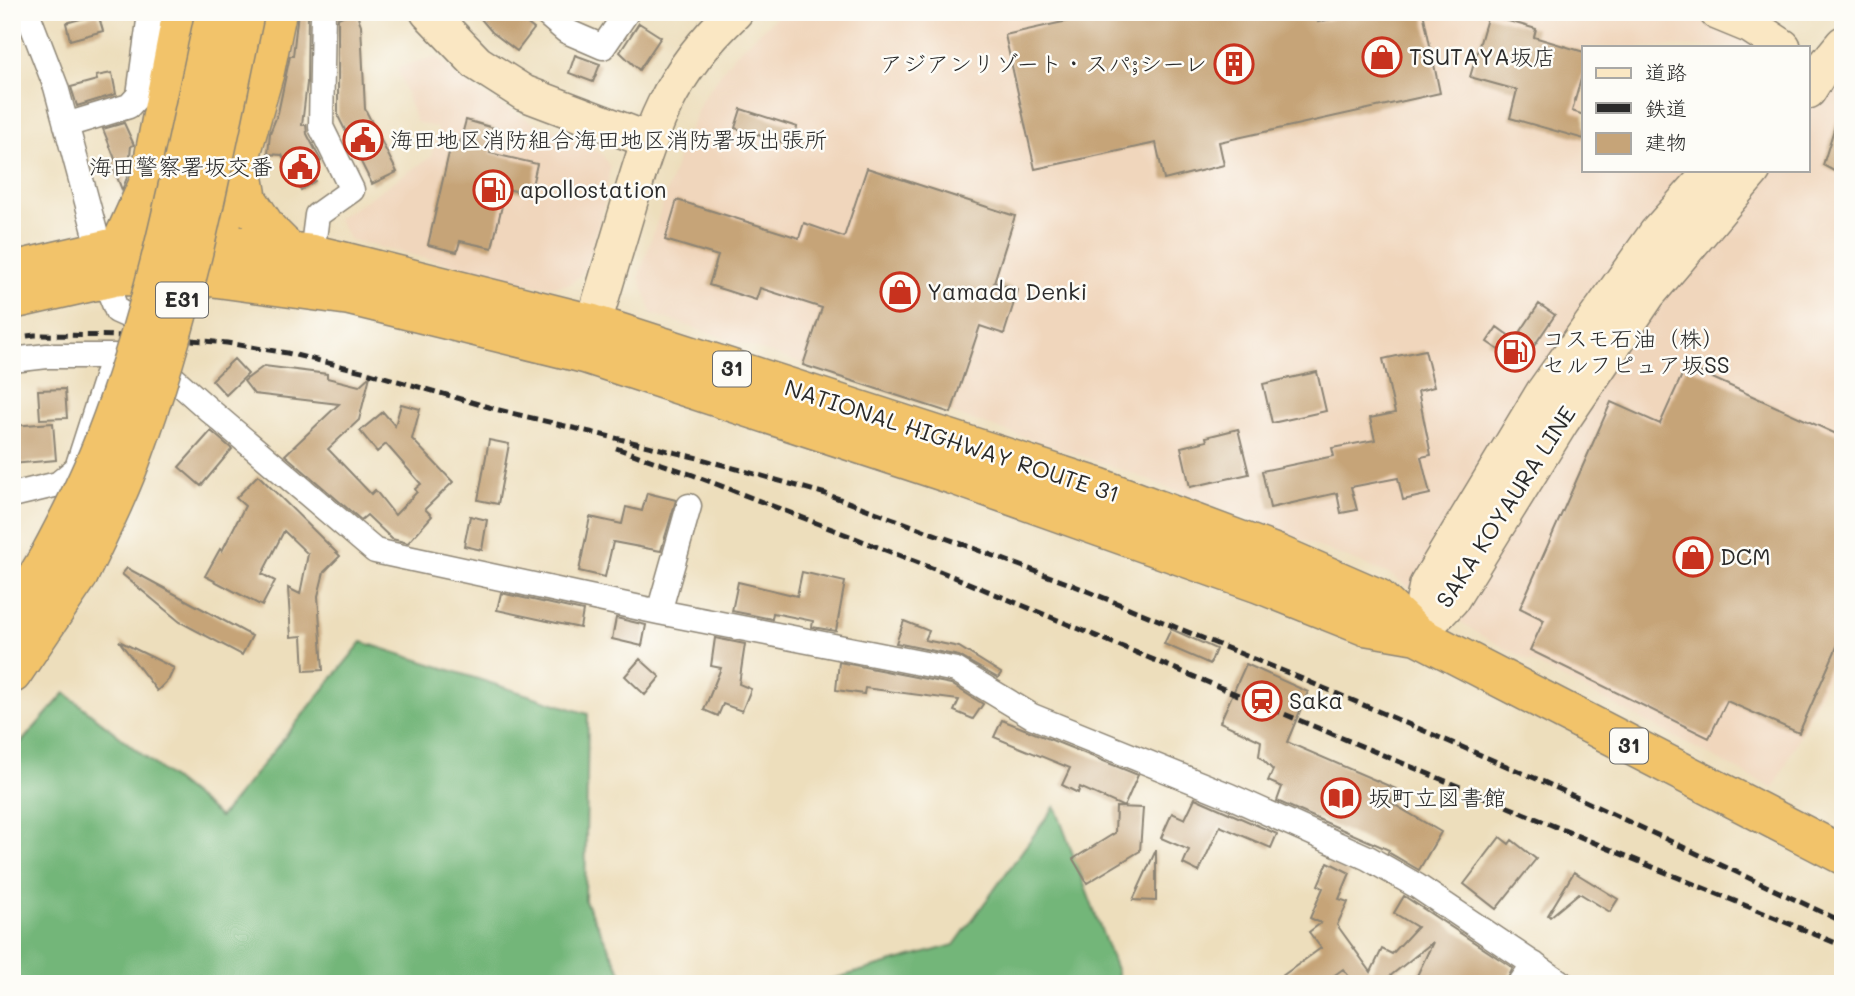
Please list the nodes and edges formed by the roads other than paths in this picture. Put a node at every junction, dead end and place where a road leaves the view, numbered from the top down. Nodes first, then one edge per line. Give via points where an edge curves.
1 (148, 12) edge
2 (182, 12) edge
3 (215, 12) edge
4 (245, 12) edge
5 (277, 12) edge
6 (323, 12) edge
7 (428, 12) edge
8 (544, 12) edge
9 (627, 12) edge
10 (735, 12) edge
11 (1717, 12) edge
12 (31, 16) edge
13 (1843, 44) edge
14 (1781, 46) edge
15 (1817, 79) edge
16 (66, 125) junction
17 (648, 140) junction
18 (240, 158) junction
19 (1711, 172) edge
20 (1752, 172) edge
21 (301, 253) junction
22 (113, 257) junction
23 (213, 260) junction
24 (19, 262) edge
25 (12, 300) edge
26 (589, 339) junction
27 (113, 356) junction
28 (152, 359) junction
29 (12, 360) edge
30 (12, 495) edge
31 (689, 506) dead end
32 (64, 566) junction
33 (659, 612) junction
34 (12, 618) edge
35 (1417, 635) junction
36 (12, 674) edge
37 (1843, 855) edge
38 (1527, 974) edge
39 (1563, 984) edge

1 - 16 street via 139,95 130,106
2 - 22 highway via 149,182
3 - 32 highway, E31, bridge via 149,304 126,382 84,491
4 - 32 highway, E31, bridge via 178,313 135,451 113,505
5 - 18 highway
6 - 21 street via 321,127 352,190 317,215
7 - 17 main road via 477,63 524,93
8 - 9 street via 566,31 603,47
10 - 17 main road via 690,60 666,98
11 - 14 main road
12 - 16 street
13 - 15 main road
16 - 22 street
17 - 26 main road
18 - 21 highway via 248,200 268,230
18 - 23 highway
19 - 35 main road, SAKA KOYAURA LINE via 1657,233 1543,393 1427,585
20 - 35 main road, SAKA KOYAURA LINE via 1648,294 1561,422 1451,600
21 - 23 highway, NATIONAL HIGHWAY ROUTE 31 / 31
21 - 26 highway, NATIONAL HIGHWAY ROUTE 31 / 31
22 - 23 highway, NATIONAL HIGHWAY ROUTE 31 / 31
22 - 24 highway, NATIONAL HIGHWAY ROUTE 31 / 31
22 - 25 highway, NATIONAL HIGHWAY ROUTE 31 / 31
22 - 28 street via 111,296 117,311 135,319
23 - 26 highway, NATIONAL HIGHWAY ROUTE 31 / 31 via 350,296
26 - 35 highway, NATIONAL HIGHWAY ROUTE 31 / 31 via 1098,487 1277,554 1378,598
27 - 28 street
27 - 29 street
27 - 30 street via 77,468 58,484
28 - 33 street via 374,551
31 - 33 street
32 - 34 highway, E31
32 - 36 highway, E31
33 - 38 street via 956,670 1031,716 1230,796 1368,858 1417,886
35 - 37 highway, NATIONAL HIGHWAY ROUTE 31 / 31
38 - 39 street

